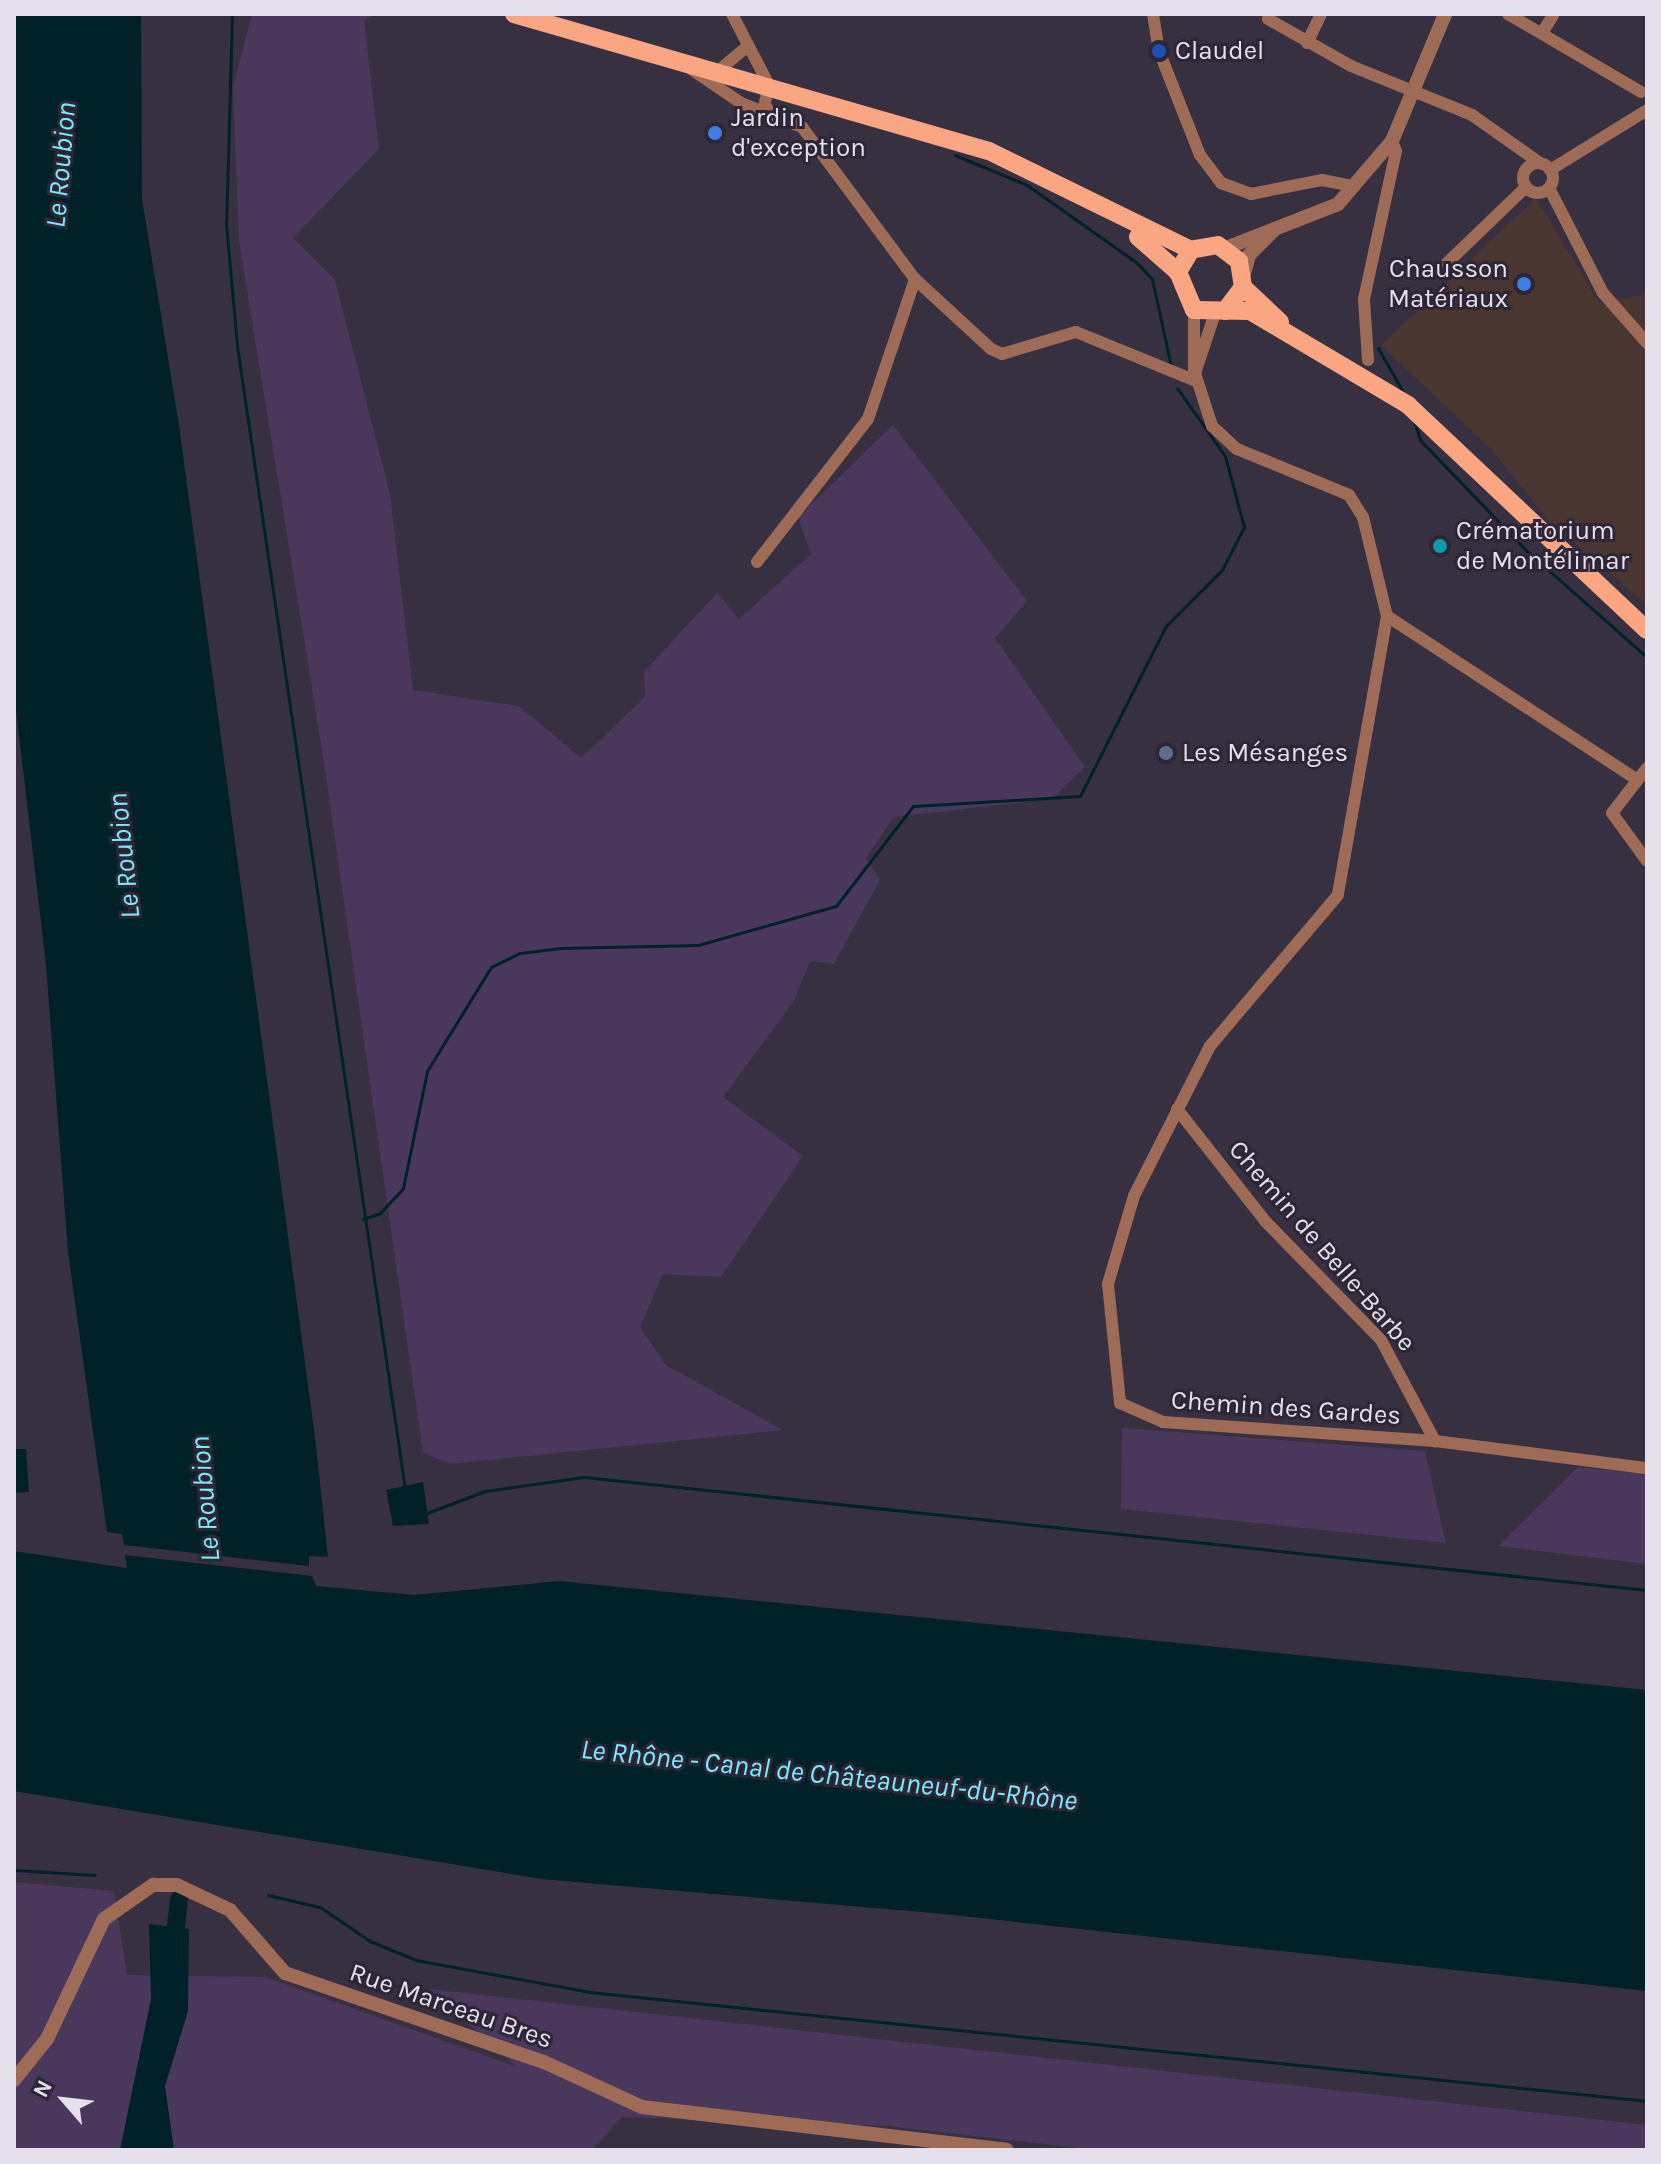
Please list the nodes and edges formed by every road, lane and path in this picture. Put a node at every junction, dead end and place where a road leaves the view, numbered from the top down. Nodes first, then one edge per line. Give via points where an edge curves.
1 (514, 14) edge
2 (1153, 14) edge
3 (1321, 14) edge
4 (1445, 14) edge
5 (1508, 14) edge
6 (1554, 14) edge
7 (736, 15) edge
8 (1268, 19) dead end
9 (1542, 33) junction
10 (1307, 43) junction
11 (747, 47) junction
12 (682, 61) junction
13 (718, 71) junction
14 (769, 85) junction
15 (1641, 92) dead end
16 (1412, 95) junction
17 (1647, 110) edge
18 (777, 115) junction
19 (1392, 141) junction
20 (1540, 167) junction
21 (1354, 186) junction
22 (1549, 188) junction
23 (1531, 190) junction
24 (1558, 208) junction
25 (1111, 215) junction
26 (1285, 222) junction
27 (1226, 248) junction
28 (1191, 250) junction
29 (1447, 263) dead end
30 (1178, 272) junction
31 (915, 279) junction
32 (1244, 280) junction
33 (1194, 310) junction
34 (1220, 312) junction
35 (1291, 332) junction
36 (1647, 343) edge
37 (1368, 360) dead end
38 (1196, 377) junction
39 (757, 562) dead end
40 (1387, 616) junction
41 (1647, 630) edge
42 (1647, 768) edge
43 (1636, 779) junction
44 (1647, 861) edge
45 (1177, 1109) junction
46 (1435, 1441) junction
47 (1647, 1468) edge
48 (14, 2080) edge
49 (1006, 2150) edge

1 - 12 main road
2 - 21 street via 1159,51 1200,155 1221,183 1251,194 1322,180
3 - 10 street
4 - 16 street
5 - 9 street
6 - 9 street
7 - 11 street
8 - 10 street
9 - 15 street
10 - 16 street
11 - 13 street
11 - 14 street
12 - 13 main road
12 - 18 street via 731,97
13 - 14 main road
14 - 18 street via 761,99
14 - 25 main road via 989,151
16 - 19 street
16 - 20 street via 1472,115
17 - 20 street
18 - 31 street via 802,127
19 - 21 street
19 - 37 street via 1396,151 1364,299
20 - 22 street
20 - 23 street
21 - 26 street via 1325,213
22 - 23 street
22 - 24 street
23 - 24 street
23 - 29 street
24 - 36 street via 1603,293
25 - 28 main road
25 - 30 main road
26 - 27 street
26 - 32 street via 1257,244
27 - 28 main road
27 - 32 main road
28 - 30 main road
30 - 33 main road
31 - 38 street via 1002,354 1076,332
31 - 39 street via 868,419
32 - 34 main road
32 - 35 main road
33 - 34 main road
33 - 38 street
34 - 35 main road via 1250,311
34 - 38 street
35 - 41 main road via 1408,405 1457,445 1576,570
38 - 40 street, Chemin des Gardes via 1212,426 1237,449 1349,495 1366,528
40 - 43 street
40 - 45 street, Chemin des Gardes via 1338,895 1223,1028
42 - 43 street
43 - 44 street via 1612,813
45 - 46 street, Chemin de Belle-Barbe via 1266,1222 1381,1340
45 - 46 street, Chemin des Gardes via 1134,1196 1108,1284 1120,1403 1163,1422
46 - 47 street
48 - 49 street, Rue Marceau Bres via 47,2039 104,1919 153,1885 177,1885 230,1910 285,1973 544,2062 642,2107

